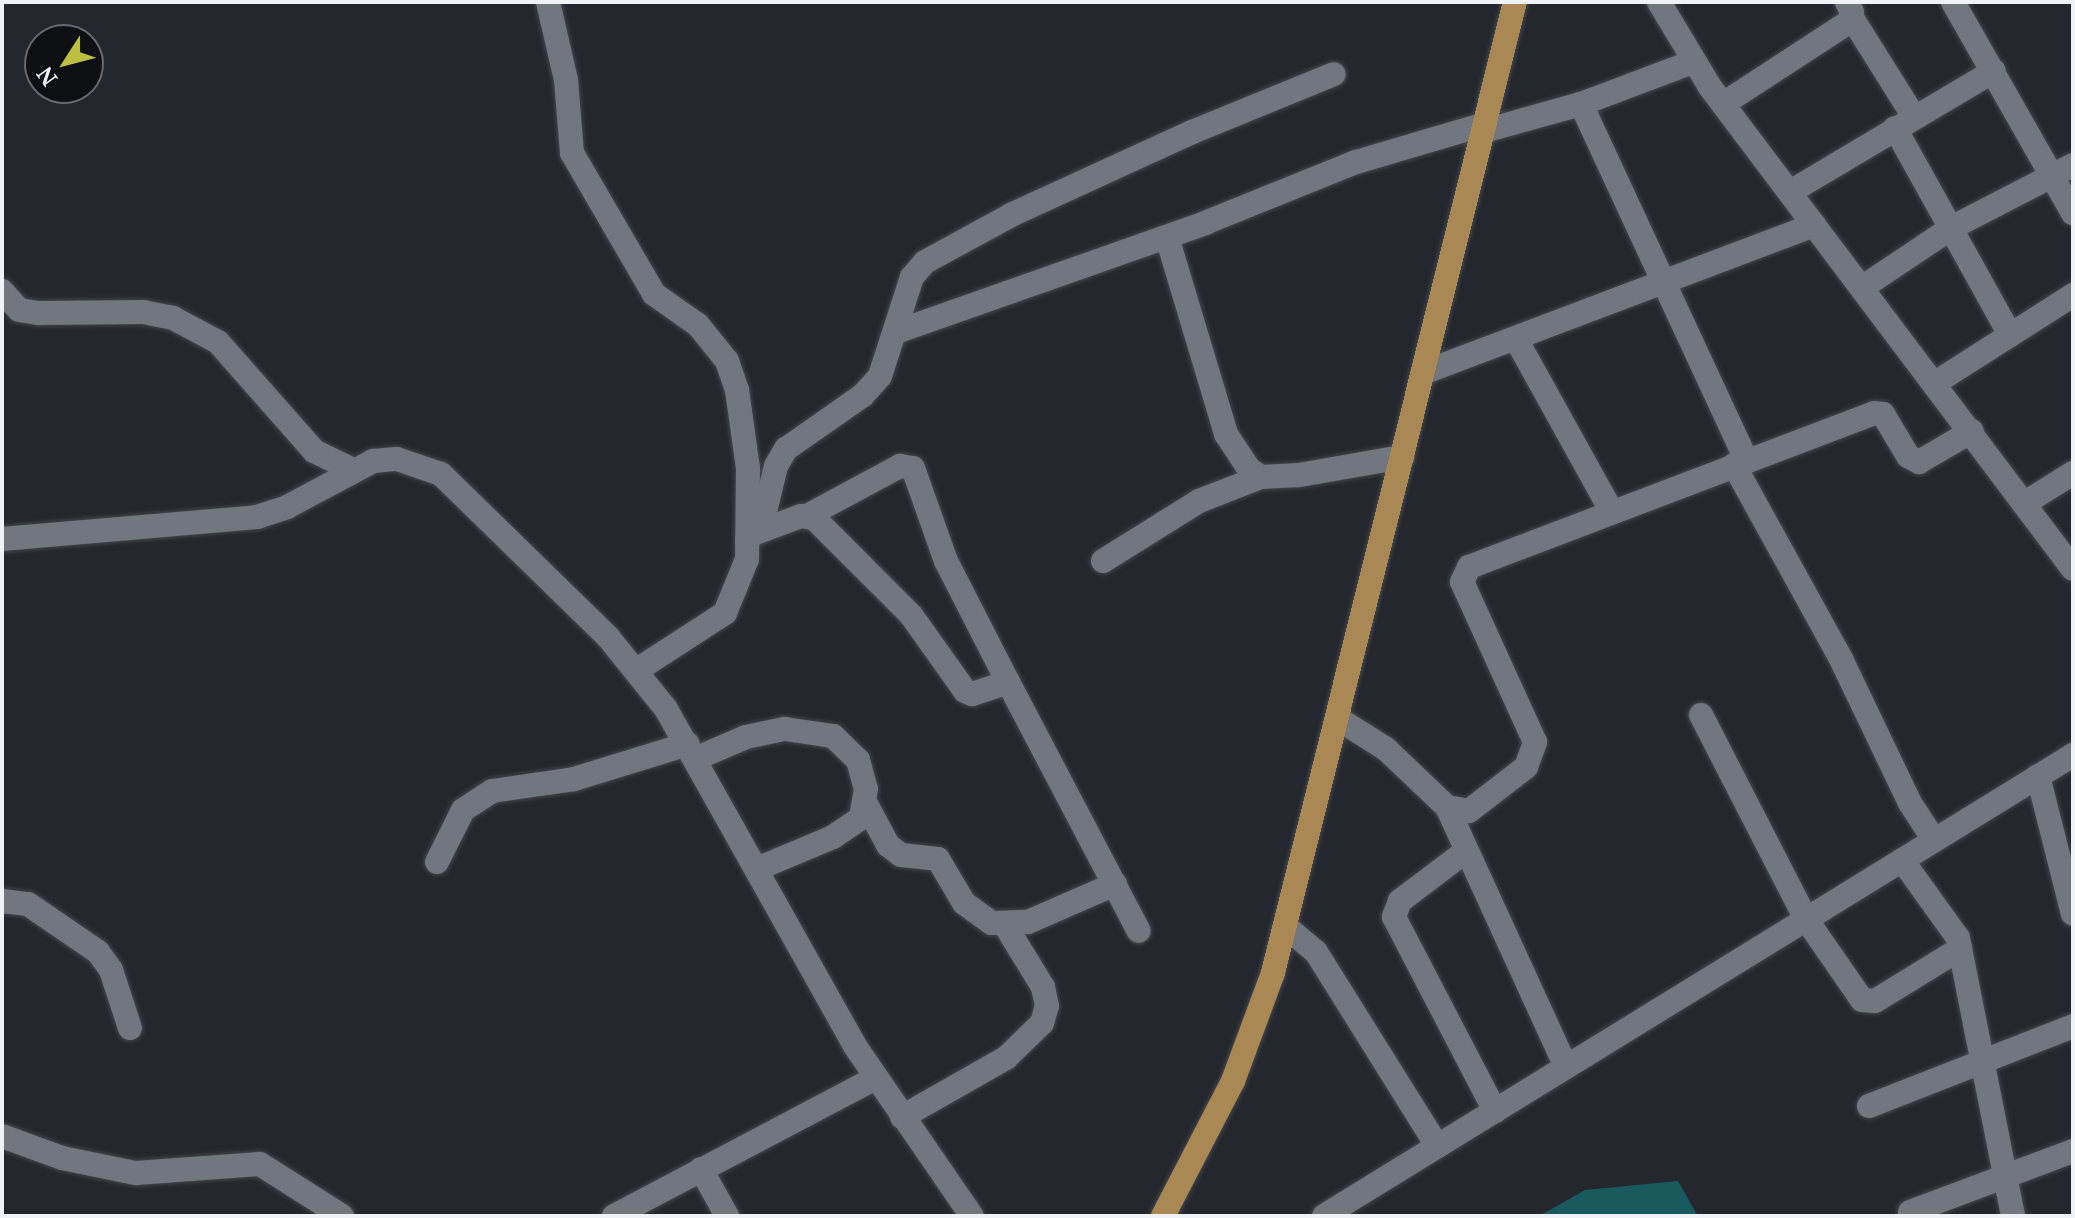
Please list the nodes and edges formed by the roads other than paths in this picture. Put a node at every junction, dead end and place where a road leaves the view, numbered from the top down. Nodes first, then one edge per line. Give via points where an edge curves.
1 (548, 2) edge
2 (1515, 2) edge
3 (1659, 2) edge
4 (1953, 2) edge
5 (1849, 10) edge
6 (1693, 62) junction
7 (1994, 71) junction
8 (1334, 74) dead end
9 (1581, 104) junction
10 (1723, 104) junction
11 (1904, 123) junction
12 (1484, 128) junction
13 (2073, 165) edge
14 (2050, 176) junction
15 (1790, 192) junction
16 (2073, 213) edge
17 (1814, 225) junction
18 (1951, 228) junction
19 (1167, 237) junction
20 (1665, 283) junction
21 (1863, 287) junction
22 (2, 291) edge
23 (2073, 295) edge
24 (896, 332) junction
25 (2010, 335) junction
26 (1516, 339) junction
27 (1425, 372) junction
28 (1935, 383) junction
29 (1972, 431) junction
30 (1402, 457) junction
31 (1740, 462) junction
32 (353, 470) junction
33 (2073, 473) edge
34 (1261, 477) junction
35 (2025, 503) junction
36 (1612, 512) junction
37 (807, 516) junction
38 (753, 537) junction
39 (2, 539) edge
40 (1103, 561) dead end
41 (2073, 569) edge
42 (637, 670) junction
43 (1008, 682) junction
44 (1701, 715) dead end
45 (1337, 718) junction
46 (692, 751) junction
47 (2073, 755) edge
48 (2038, 776) junction
49 (866, 804) junction
50 (1447, 807) junction
51 (1934, 840) junction
52 (1466, 851) junction
53 (1902, 860) junction
54 (437, 862) dead end
55 (757, 869) junction
56 (1115, 884) junction
57 (2, 901) edge
58 (2073, 914) edge
59 (1806, 919) junction
60 (1005, 925) junction
61 (1285, 926) junction
62 (1139, 931) dead end
63 (1960, 949) junction
64 (2073, 1026) edge
65 (130, 1028) dead end
66 (1981, 1063) junction
67 (1566, 1067) junction
68 (876, 1078) junction
69 (1869, 1106) dead end
70 (1495, 1111) junction
71 (902, 1117) junction
72 (2, 1136) edge
73 (1437, 1146) junction
74 (2073, 1151) edge
75 (701, 1169) junction
76 (2004, 1176) junction
77 (1357, 1207) edge
78 (1910, 1212) dead end
79 (342, 1216) edge
80 (614, 1216) edge
81 (727, 1216) edge
82 (972, 1216) edge
83 (1163, 1216) edge
84 (1324, 1216) edge
85 (2013, 1216) edge

1 - 38 street via 566,80 572,153 654,294 698,325 727,361 737,390
2 - 12 main road
3 - 6 street
4 - 7 street
5 - 10 street
5 - 11 street
6 - 9 street
6 - 10 street
7 - 11 street
7 - 14 street
8 - 24 street via 1192,132 944,249 912,277
9 - 12 street
9 - 20 street
10 - 15 street
11 - 15 street
11 - 18 street
12 - 19 street via 1356,162
12 - 27 main road
13 - 14 street
14 - 16 street
14 - 18 street
15 - 17 street
17 - 20 street
17 - 21 street
18 - 21 street
18 - 25 street
19 - 24 street
19 - 34 street via 1226,434 1249,469
20 - 26 street
20 - 31 street
21 - 28 street
22 - 32 street via 19,310 143,312 173,318 218,342 314,451
23 - 25 street
24 - 38 street via 889,360 863,395 786,449
25 - 28 street
26 - 27 street
26 - 36 street
27 - 30 main road
28 - 29 street
29 - 31 street via 1919,462 1908,456 1879,412
29 - 35 street
30 - 34 street
30 - 45 main road
31 - 36 street
31 - 51 street
32 - 39 street via 287,507 257,517
32 - 42 street via 397,459 441,474
33 - 35 street
34 - 40 street via 1199,501
35 - 41 street
36 - 50 street via 1469,567 1462,575 1535,742 1526,767 1486,802 1460,812
37 - 38 street
37 - 43 street via 911,615 965,691 972,694
37 - 43 street via 900,466 913,468 946,561
38 - 42 street via 725,613
42 - 46 street
43 - 56 street
44 - 59 street
45 - 50 street via 1386,749
45 - 61 main road
46 - 49 street via 785,729 833,736 858,760
46 - 54 street via 574,779 492,791 463,810
46 - 55 street
47 - 48 street
48 - 51 street
48 - 58 street
49 - 55 street via 850,828
49 - 60 street via 894,850 938,859 972,911
50 - 52 street
51 - 53 street
52 - 67 street
52 - 70 street via 1400,901 1394,917
53 - 59 street
53 - 63 street via 1949,922
55 - 68 street
56 - 60 street via 1028,922
56 - 62 street
57 - 65 street via 28,904 98,952 111,970
59 - 63 street via 1867,1002
59 - 67 street
60 - 71 street via 1043,987 1047,1006 1042,1023 1006,1058
61 - 73 street via 1316,952
61 - 83 main road via 1259,1019
63 - 66 street
64 - 66 street
66 - 69 street
66 - 76 street
67 - 70 street
68 - 71 street
68 - 75 street
70 - 73 street
71 - 82 street
72 - 79 street via 62,1158 136,1173 260,1164
73 - 77 street
74 - 76 street
75 - 80 street
75 - 81 street
76 - 78 street
76 - 85 street
77 - 84 street

